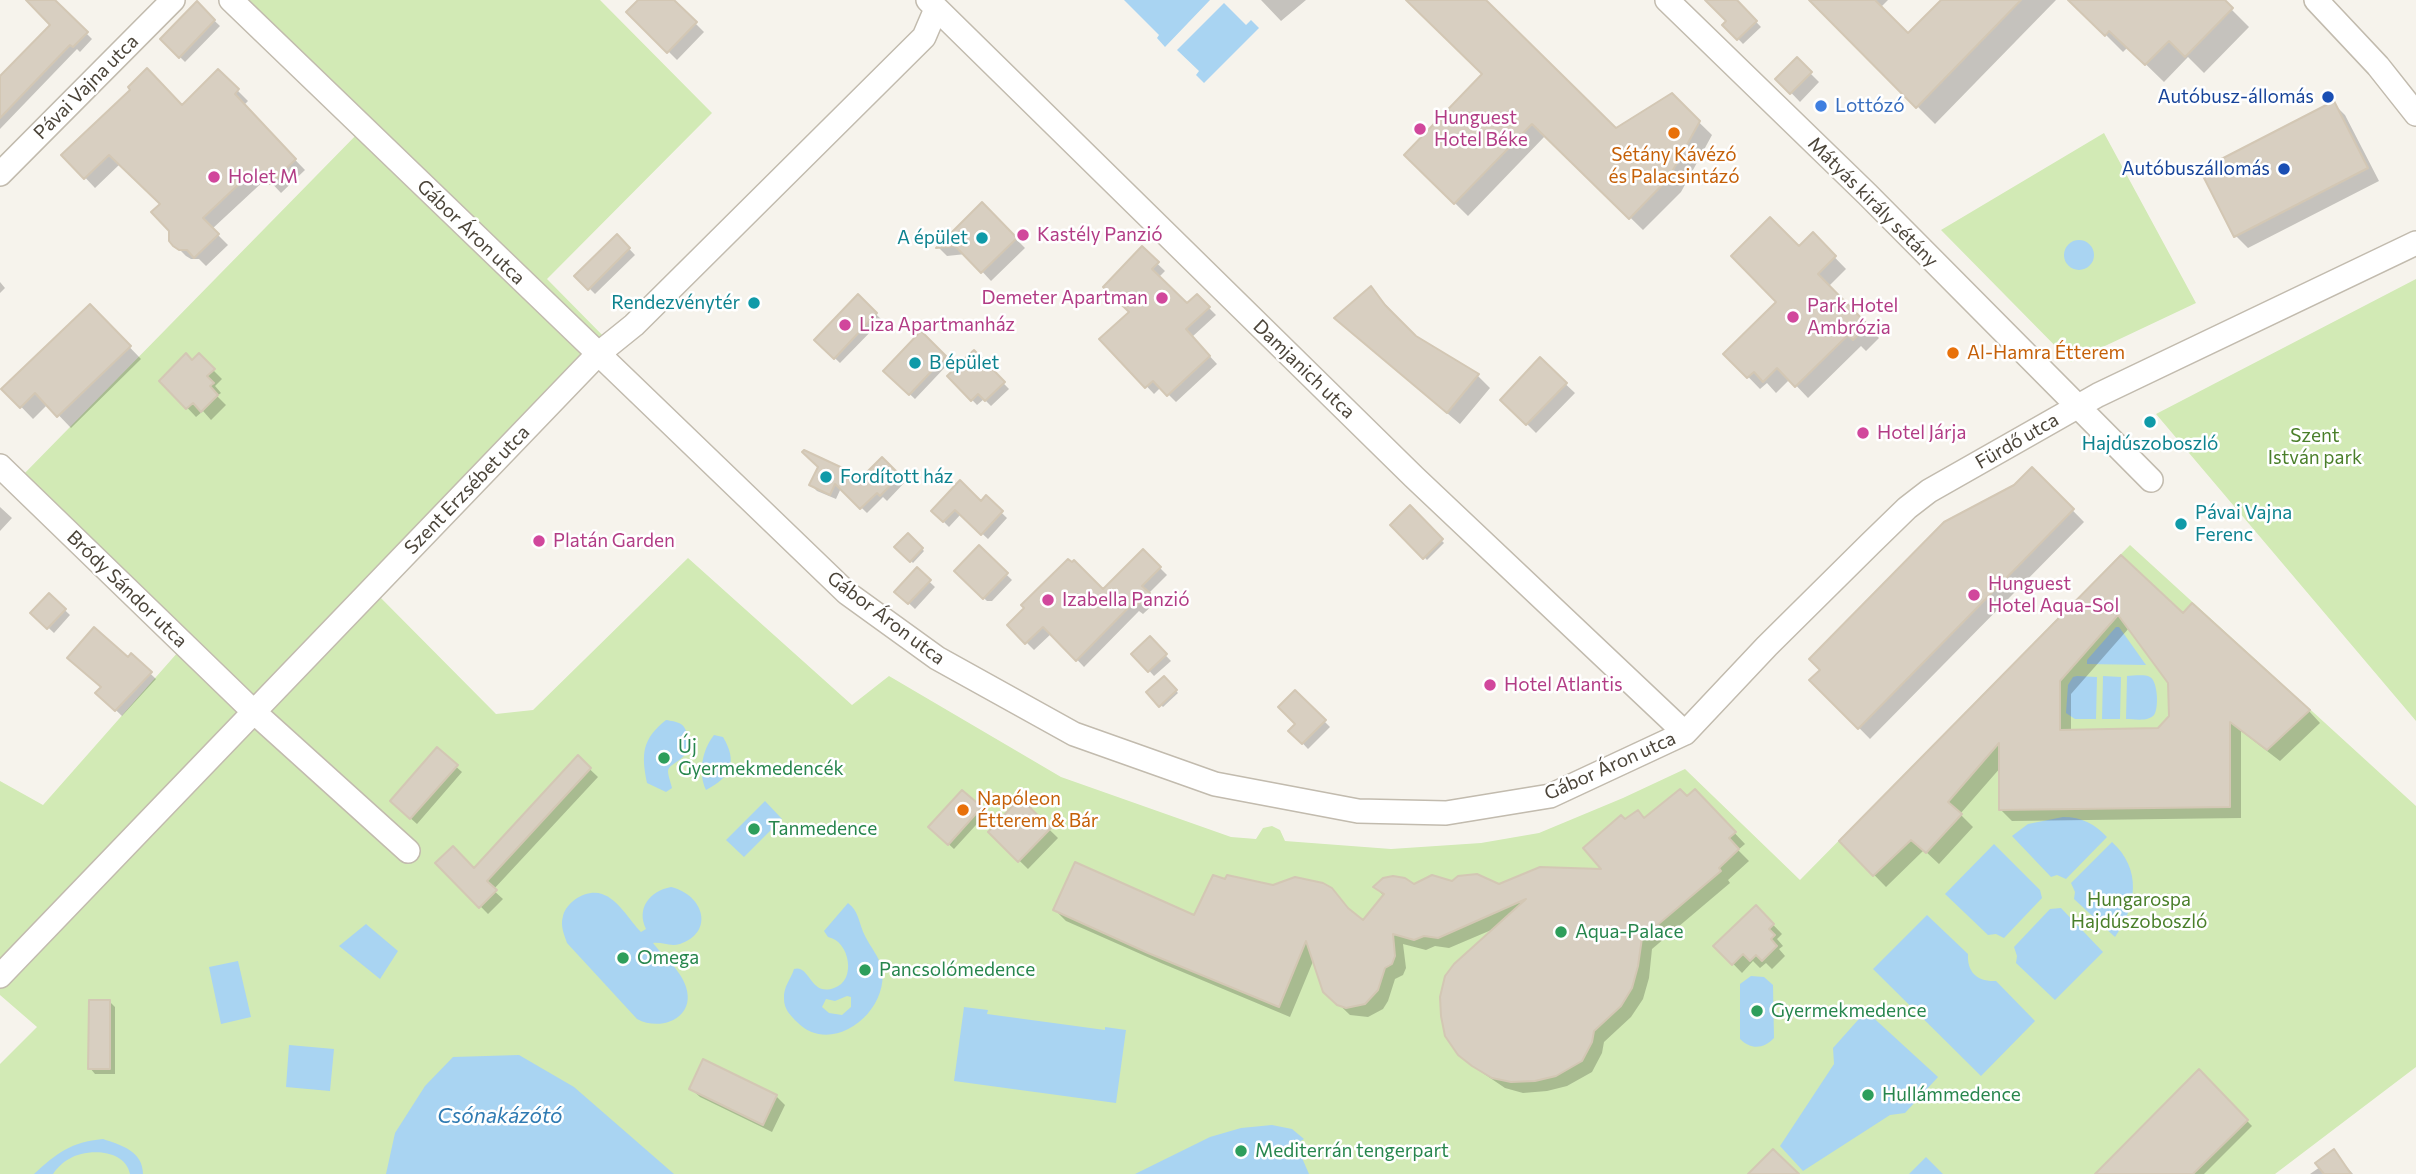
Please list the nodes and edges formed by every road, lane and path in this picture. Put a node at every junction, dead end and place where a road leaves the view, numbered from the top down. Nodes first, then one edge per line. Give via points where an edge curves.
1 (173, 0) edge
2 (231, 0) edge
3 (1667, 0) edge
4 (2316, 0) edge
5 (932, 5) edge
6 (2416, 114) edge
7 (0, 174) edge
8 (2416, 243) edge
9 (597, 354) junction
10 (2078, 406) junction
11 (0, 466) edge
12 (2151, 480) dead end
13 (253, 711) junction
14 (1685, 733) junction
15 (408, 851) dead end
16 (0, 976) edge

1 - 7 street, Pávai Vajna utca
2 - 9 street, Gábor Áron utca
3 - 10 street, Mátyás király sétány
4 - 6 street
5 - 9 street, Szent Erzsébet utca via 924,37 634,325
5 - 14 street, Damjanich utca via 1415,477
8 - 10 street, Fürdő utca
9 - 13 street, Szent Erzsébet utca
9 - 14 street, Gábor Áron utca via 847,593 937,658 1074,734 1215,784 1358,811 1446,813 1550,796
10 - 12 street
10 - 14 street, Fürdő utca via 1907,508
11 - 13 street, Bródy Sándor utca
13 - 15 street, Bródy Sándor utca
13 - 16 street, Szent Erzsébet utca

